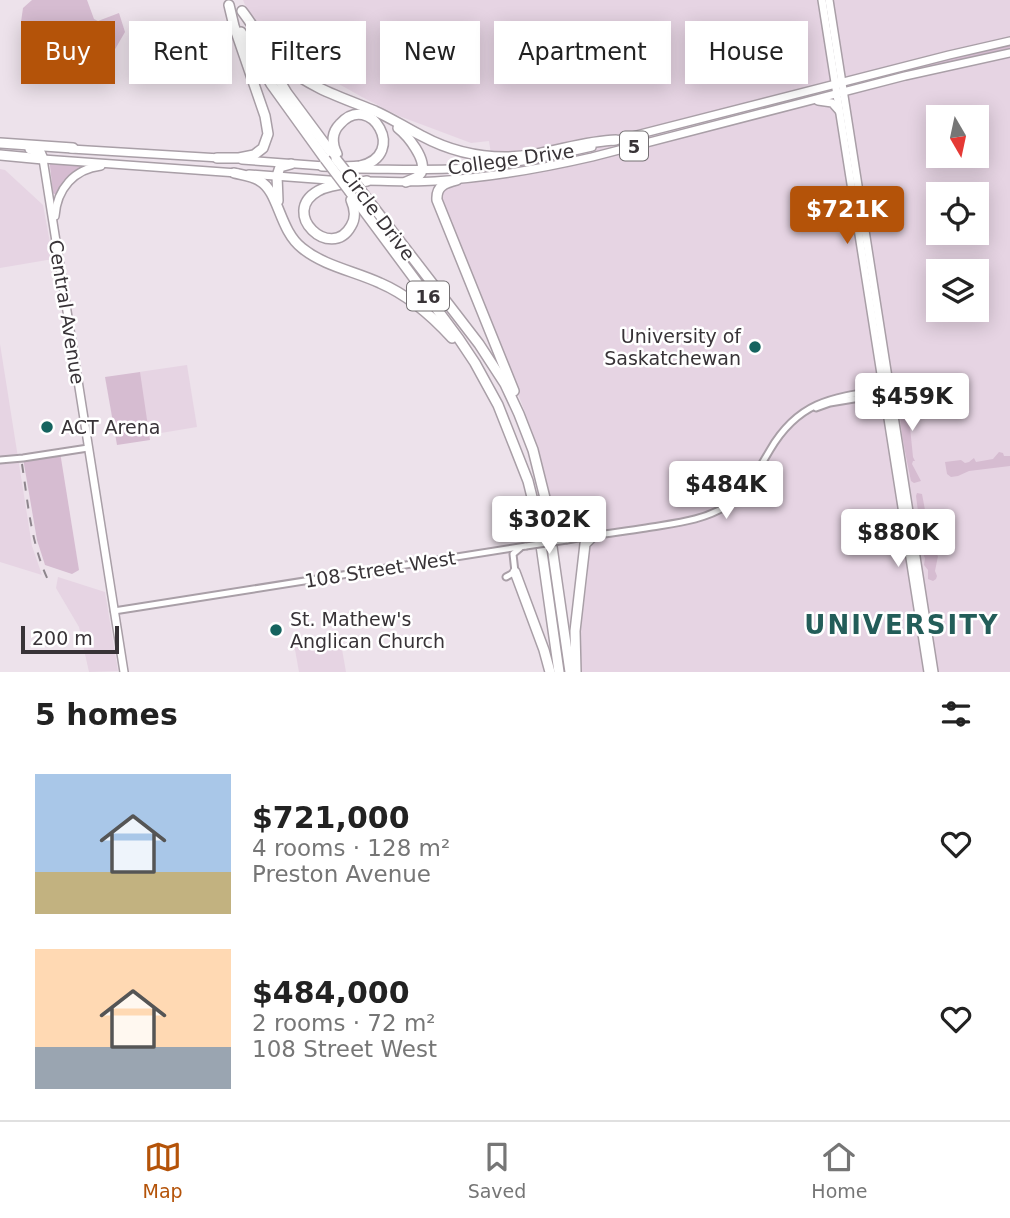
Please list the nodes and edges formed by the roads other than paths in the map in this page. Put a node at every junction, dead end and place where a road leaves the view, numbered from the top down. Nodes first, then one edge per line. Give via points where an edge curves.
1 (822, 0) edge
2 (829, 0) edge
3 (231, 2) edge
4 (242, 11) junction
5 (1010, 41) edge
6 (962, 51) junction
7 (1009, 53) edge
8 (835, 63) junction
9 (864, 76) junction
10 (870, 85) junction
11 (839, 88) junction
12 (809, 90) junction
13 (810, 100) junction
14 (784, 107) junction
15 (371, 110) junction
16 (840, 112) junction
17 (616, 140) junction
18 (2, 144) edge
19 (73, 148) junction
20 (0, 155) edge
21 (217, 158) junction
22 (43, 159) junction
23 (338, 159) junction
24 (854, 159) junction
25 (323, 162) junction
26 (291, 164) junction
27 (122, 165) junction
28 (422, 169) junction
29 (234, 173) junction
30 (277, 176) junction
31 (457, 180) junction
32 (367, 181) junction
33 (405, 182) junction
34 (347, 189) junction
35 (281, 217) junction
36 (54, 231) junction
37 (885, 375) junction
38 (888, 392) junction
39 (870, 394) junction
40 (498, 405) junction
41 (890, 408) junction
42 (88, 448) junction
43 (533, 450) junction
44 (0, 460) edge
45 (593, 536) junction
46 (578, 538) junction
47 (524, 547) junction
48 (500, 550) junction
49 (513, 561) junction
50 (584, 565) junction
51 (517, 577) junction
52 (507, 580) dead end
53 (114, 611) junction
54 (124, 672) edge
55 (550, 672) edge
56 (559, 672) edge
57 (570, 672) edge
58 (576, 672) edge
59 (931, 672) edge

1 - 8 main road
2 - 8 main road
3 - 4 highway, Circle Drive / 16
3 - 21 highway via 234,26 268,135 254,155
3 - 25 highway, Circle Drive / 16 via 257,62
4 - 15 highway via 265,46 291,71 319,89
4 - 23 highway, Circle Drive / 16 via 280,82
5 - 6 main road, College Drive / 5
6 - 9 main road, College Drive / 5
6 - 11 main road
7 - 10 main road, College Drive / 5
8 - 9 main road via 846,74
8 - 11 main road
8 - 12 main road via 827,80
9 - 11 main road, College Drive / 5
10 - 11 main road, College Drive / 5
10 - 24 main road via 853,94 849,102
11 - 12 main road, College Drive / 5
11 - 13 main road, College Drive / 5
11 - 14 main road
11 - 16 main road
11 - 24 main road
12 - 17 main road, College Drive / 5
13 - 14 main road, College Drive / 5
13 - 16 main road via 827,101
14 - 31 main road, College Drive / 5 via 561,164
15 - 17 highway via 438,144 486,156 527,155
15 - 28 highway via 408,137
16 - 37 main road
17 - 28 main road, College Drive / 5 via 513,162
18 - 19 highway, College Drive / 5
18 - 22 highway via 35,150
19 - 21 main road, College Drive / 5
19 - 22 main road via 50,151
20 - 22 highway, College Drive / 5
21 - 26 main road, College Drive / 5
22 - 27 main road, College Drive / 5
22 - 36 main road, Central Avenue
23 - 25 highway via 333,143 341,122 358,115 375,120 383,136 377,156 360,166
23 - 43 highway, Circle Drive / 16, bridge via 479,344 510,394
24 - 37 main road
25 - 26 main road, College Drive / 5
25 - 28 main road, College Drive / 5 via 356,169
25 - 34 highway, Circle Drive / 16, bridge
26 - 30 highway via 280,167
27 - 29 main road, College Drive / 5
27 - 36 main road via 82,171 64,185 56,205
28 - 33 highway via 419,176
29 - 30 main road, College Drive / 5
29 - 35 highway via 266,185
30 - 32 main road, College Drive / 5
30 - 35 highway
31 - 33 main road, College Drive / 5
31 - 43 highway via 440,186 438,200
32 - 33 main road, College Drive / 5
32 - 34 highway via 327,187 310,198 305,219 315,234 331,239 351,228 355,210
34 - 40 highway, Circle Drive / 16 via 459,339
35 - 40 highway via 289,234 308,253 391,288 434,319 469,360
36 - 42 main road, Central Avenue
37 - 38 main road
37 - 39 main road
37 - 41 main road via 903,390
38 - 39 street, 108 Street West
38 - 41 main road
39 - 41 main road
39 - 45 street, 108 Street West via 812,407 782,432 751,482 724,507 690,521
40 - 56 highway, Circle Drive / 16 via 537,517
41 - 59 main road
41 - 59 main road
42 - 44 street
42 - 53 main road, Central Avenue
43 - 57 highway, Circle Drive / 16 via 549,518
45 - 46 street, 108 Street West
45 - 50 highway via 585,544
46 - 47 street, 108 Street West, bridge
46 - 50 highway
47 - 48 street, 108 Street West
47 - 49 street via 514,551
48 - 49 street
48 - 53 street, 108 Street West
49 - 51 street
50 - 58 highway via 575,631
51 - 52 highway
51 - 55 highway
53 - 54 main road, Central Avenue

